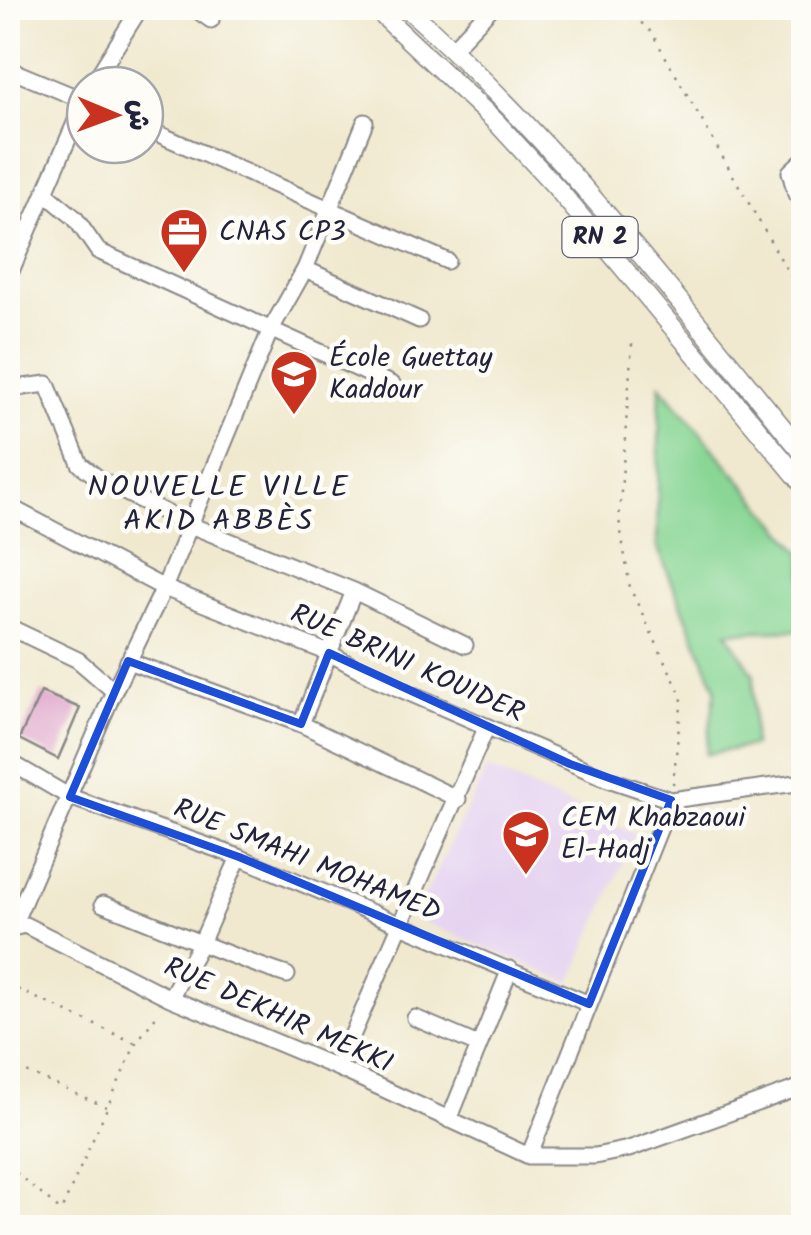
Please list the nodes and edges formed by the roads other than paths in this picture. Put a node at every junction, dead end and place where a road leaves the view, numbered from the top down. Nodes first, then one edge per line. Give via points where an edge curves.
1 (140, 8) edge
2 (194, 8) edge
3 (376, 8) edge
4 (407, 8) edge
5 (491, 8) edge
6 (210, 20) dead end
7 (452, 48) junction
8 (104, 65) edge
9 (8, 70) edge
10 (65, 93) edge
11 (366, 122) dead end
12 (165, 137) edge
13 (65, 146) edge
14 (804, 160) edge
15 (45, 192) junction
16 (804, 202) edge
17 (327, 210) junction
18 (448, 261) dead end
19 (305, 269) junction
20 (8, 278) edge
21 (419, 320) dead end
22 (270, 331) junction
23 (393, 385) dead end
24 (8, 389) edge
25 (804, 454) edge
26 (804, 485) edge
27 (8, 506) edge
28 (190, 525) junction
29 (164, 588) junction
30 (354, 591) junction
31 (10, 627) edge
32 (465, 645) dead end
33 (329, 653) junction
34 (128, 661) junction
35 (114, 691) junction
36 (301, 724) junction
37 (487, 726) junction
38 (8, 761) edge
39 (804, 782) edge
40 (70, 797) junction
41 (458, 799) junction
42 (671, 800) junction
43 (238, 857) junction
44 (103, 904) dead end
45 (400, 925) junction
46 (10, 926) edge
47 (202, 942) junction
48 (510, 969) junction
49 (287, 975) dead end
50 (170, 998) junction
51 (589, 1004) junction
52 (415, 1018) dead end
53 (478, 1045) junction
54 (338, 1068) junction
55 (804, 1086) edge
56 (449, 1120) junction
57 (529, 1156) junction

1 - 8 street
2 - 6 street
3 - 26 main road, RN 2 via 556,187
4 - 7 main road, RN 2
5 - 7 street
7 - 25 main road, RN 2 via 588,190
9 - 10 street
11 - 17 street
12 - 17 street
13 - 15 street
14 - 16 street via 790,172
15 - 20 street
15 - 22 street via 98,252
17 - 18 street
17 - 19 street
19 - 21 street
19 - 22 street
22 - 23 street
22 - 28 street
24 - 28 street via 47,384 80,464
27 - 29 street, RUE BRINI KOUIDER
28 - 29 street
28 - 30 street
29 - 33 street, RUE BRINI KOUIDER
29 - 34 street
30 - 32 street
30 - 33 street
31 - 35 street via 78,660
33 - 36 street
33 - 37 street, RUE BRINI KOUIDER
34 - 35 street
34 - 36 street
35 - 40 street
36 - 41 street
37 - 41 street
37 - 42 street, RUE BRINI KOUIDER
38 - 40 street, RUE SMAHI MOHAMED
39 - 42 street, RUE BRINI KOUIDER
40 - 43 street, RUE SMAHI MOHAMED
40 - 46 street
41 - 45 street
42 - 51 street
43 - 45 street, RUE SMAHI MOHAMED
43 - 47 street
44 - 47 street
45 - 48 street, RUE SMAHI MOHAMED
45 - 54 street
46 - 50 street, RUE DEKHIR MEKKI via 25,925
47 - 49 street
47 - 50 street
48 - 51 street, RUE SMAHI MOHAMED
48 - 53 street
50 - 54 street, RUE DEKHIR MEKKI
51 - 57 street
52 - 53 street
53 - 56 street
54 - 56 street, RUE DEKHIR MEKKI
55 - 57 street via 629,1149
56 - 57 street, RUE DEKHIR MEKKI

